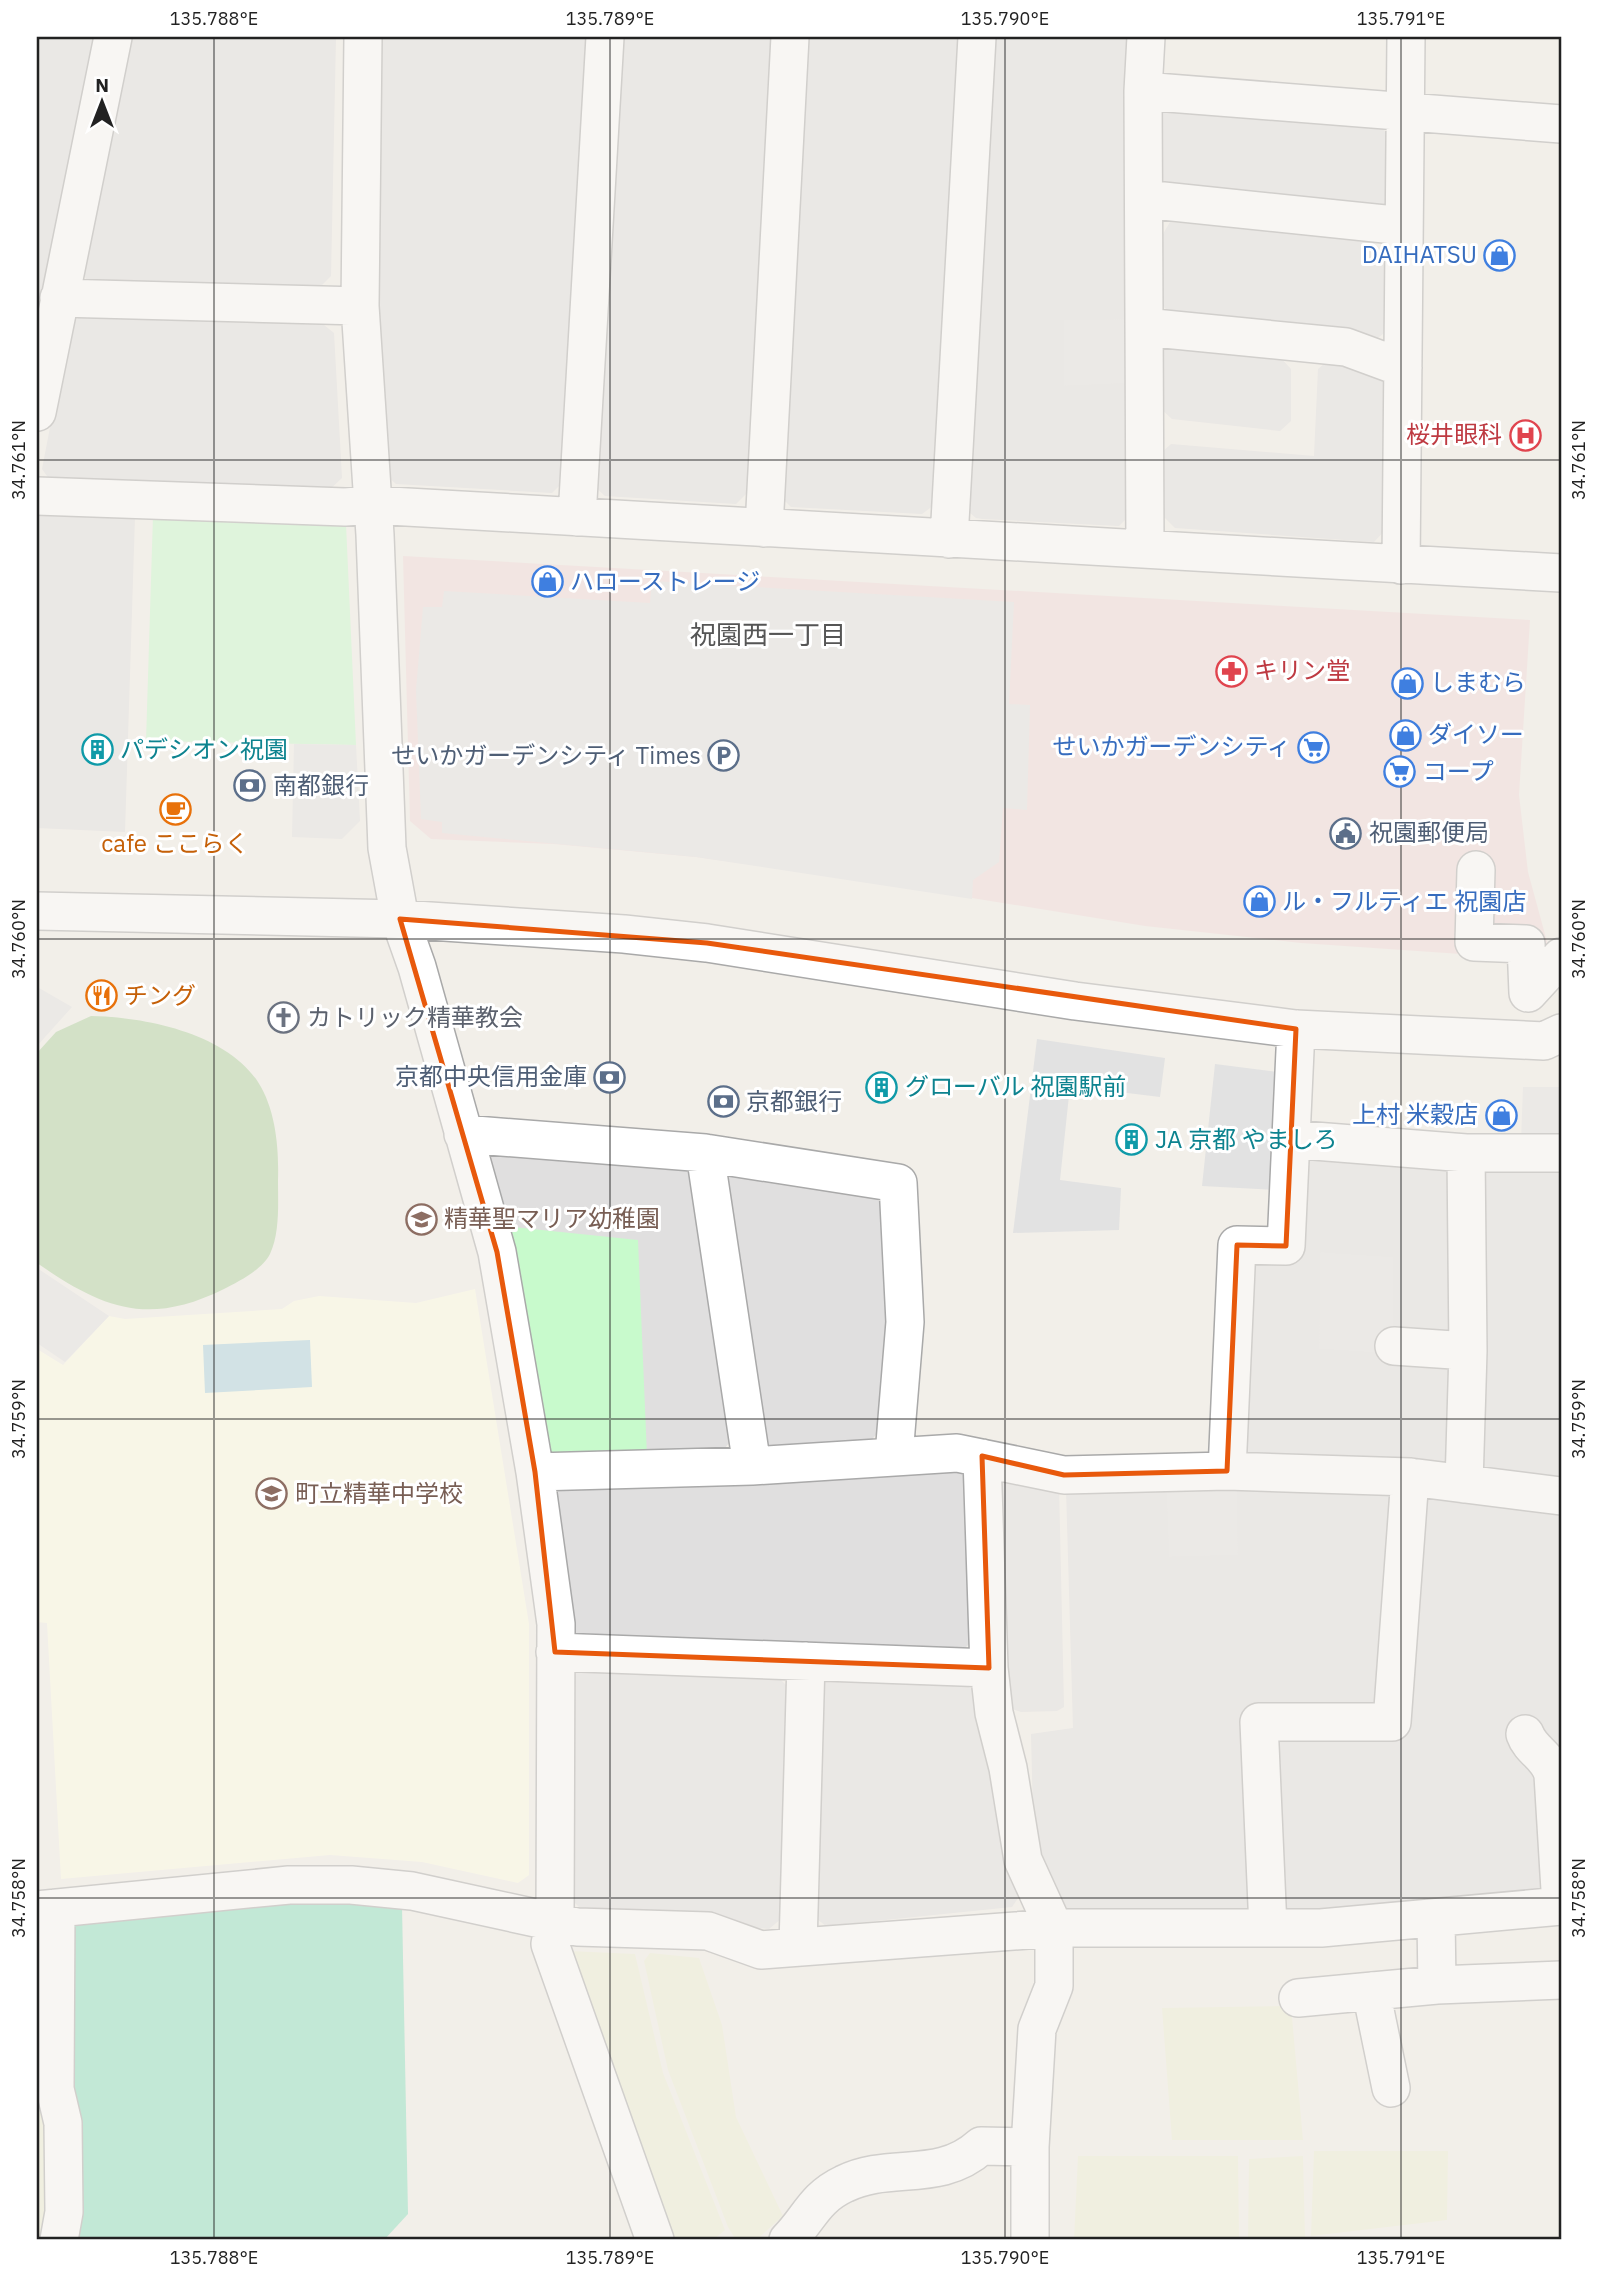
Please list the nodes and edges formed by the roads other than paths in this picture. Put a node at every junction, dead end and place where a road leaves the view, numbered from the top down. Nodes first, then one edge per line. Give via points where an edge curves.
1 (113, 37) edge
2 (363, 37) edge
3 (605, 37) edge
4 (790, 37) edge
5 (976, 37) edge
6 (1146, 37) edge
7 (1406, 37) edge
8 (1143, 91) junction
9 (1405, 112) junction
10 (1561, 124) edge
11 (1144, 199) junction
12 (1404, 226) junction
13 (59, 298) junction
14 (360, 306) junction
15 (1144, 327) junction
16 (1403, 368) junction
17 (37, 412) edge
18 (37, 496) edge
19 (372, 505) junction
20 (576, 517) junction
21 (764, 528) junction
22 (949, 539) junction
23 (1145, 549) junction
24 (1401, 565) junction
25 (1561, 573) edge
26 (1476, 870) dead end
27 (37, 911) edge
28 (400, 919) junction
29 (1561, 957) edge
30 (1296, 1029) junction
31 (1561, 1033) edge
32 (463, 1134) junction
33 (1289, 1139) junction
34 (705, 1153) junction
35 (1466, 1153) junction
36 (1561, 1153) edge
37 (1394, 1346) dead end
38 (1468, 1351) junction
39 (894, 1455) junction
40 (982, 1458) junction
41 (752, 1466) junction
42 (1227, 1471) junction
43 (535, 1472) junction
44 (1410, 1477) junction
45 (1464, 1483) junction
46 (1561, 1496) edge
47 (555, 1652) junction
48 (806, 1661) junction
49 (989, 1668) junction
50 (1525, 1734) dead end
51 (1561, 1906) edge
52 (46, 1909) edge
53 (1436, 1918) junction
54 (555, 1921) junction
55 (1055, 1928) junction
56 (1268, 1928) junction
57 (798, 1946) junction
58 (1561, 1980) edge
59 (1437, 1985) junction
60 (1371, 1991) junction
61 (1298, 1998) dead end
62 (46, 2028) edge
63 (1391, 2088) dead end
64 (1030, 2147) junction
65 (59, 2240) edge
66 (655, 2240) edge
67 (790, 2240) edge
68 (1030, 2240) edge

1 - 13 street
2 - 14 street
3 - 20 street
4 - 21 street
5 - 22 street
6 - 8 street
7 - 9 street
8 - 9 street
8 - 11 street
9 - 10 street
9 - 12 street
11 - 12 street
11 - 15 street
12 - 16 street
13 - 14 street
13 - 17 street
14 - 19 street
15 - 16 street via 1346,347
15 - 23 street
16 - 24 street
18 - 19 street
19 - 20 street
19 - 28 street via 387,848
20 - 21 street
21 - 22 street
22 - 23 street
23 - 24 street
24 - 25 street
26 - 29 street via 1474,942 1527,944 1528,993
27 - 28 street
28 - 30 street via 707,943 1075,1001
28 - 32 street
30 - 31 street via 1544,1041
30 - 33 street
32 - 34 street
32 - 43 street via 497,1252
33 - 35 street
33 - 42 street via 1286,1246 1237,1245
34 - 39 street via 898,1184 905,1322
34 - 41 street
35 - 36 street
35 - 38 street
37 - 38 street
38 - 45 street
39 - 40 street via 957,1453
39 - 41 street
40 - 42 street via 1064,1475
40 - 49 street
41 - 43 street
42 - 44 street
43 - 47 street via 556,1623
44 - 45 street
44 - 56 street via 1392,1722 1259,1722
45 - 46 street
47 - 48 street
47 - 54 street
48 - 49 street
48 - 57 street
49 - 55 street via 993,1713 1008,1768 1023,1860
50 - 51 street via 1551,1765 1553,1774
51 - 53 street
52 - 54 street via 289,1885 351,1885 412,1891
52 - 62 street
53 - 56 street
53 - 59 street
54 - 57 street via 577,1927 708,1931 761,1950
54 - 66 street via 550,1944
55 - 56 street
55 - 57 street
55 - 64 street via 1054,1986 1037,2029
58 - 59 street
59 - 60 street
60 - 61 street
60 - 63 street
62 - 65 street via 63,2123 64,2212
64 - 67 street via 981,2146 969,2157 939,2169 858,2177 811,2208
64 - 68 street

